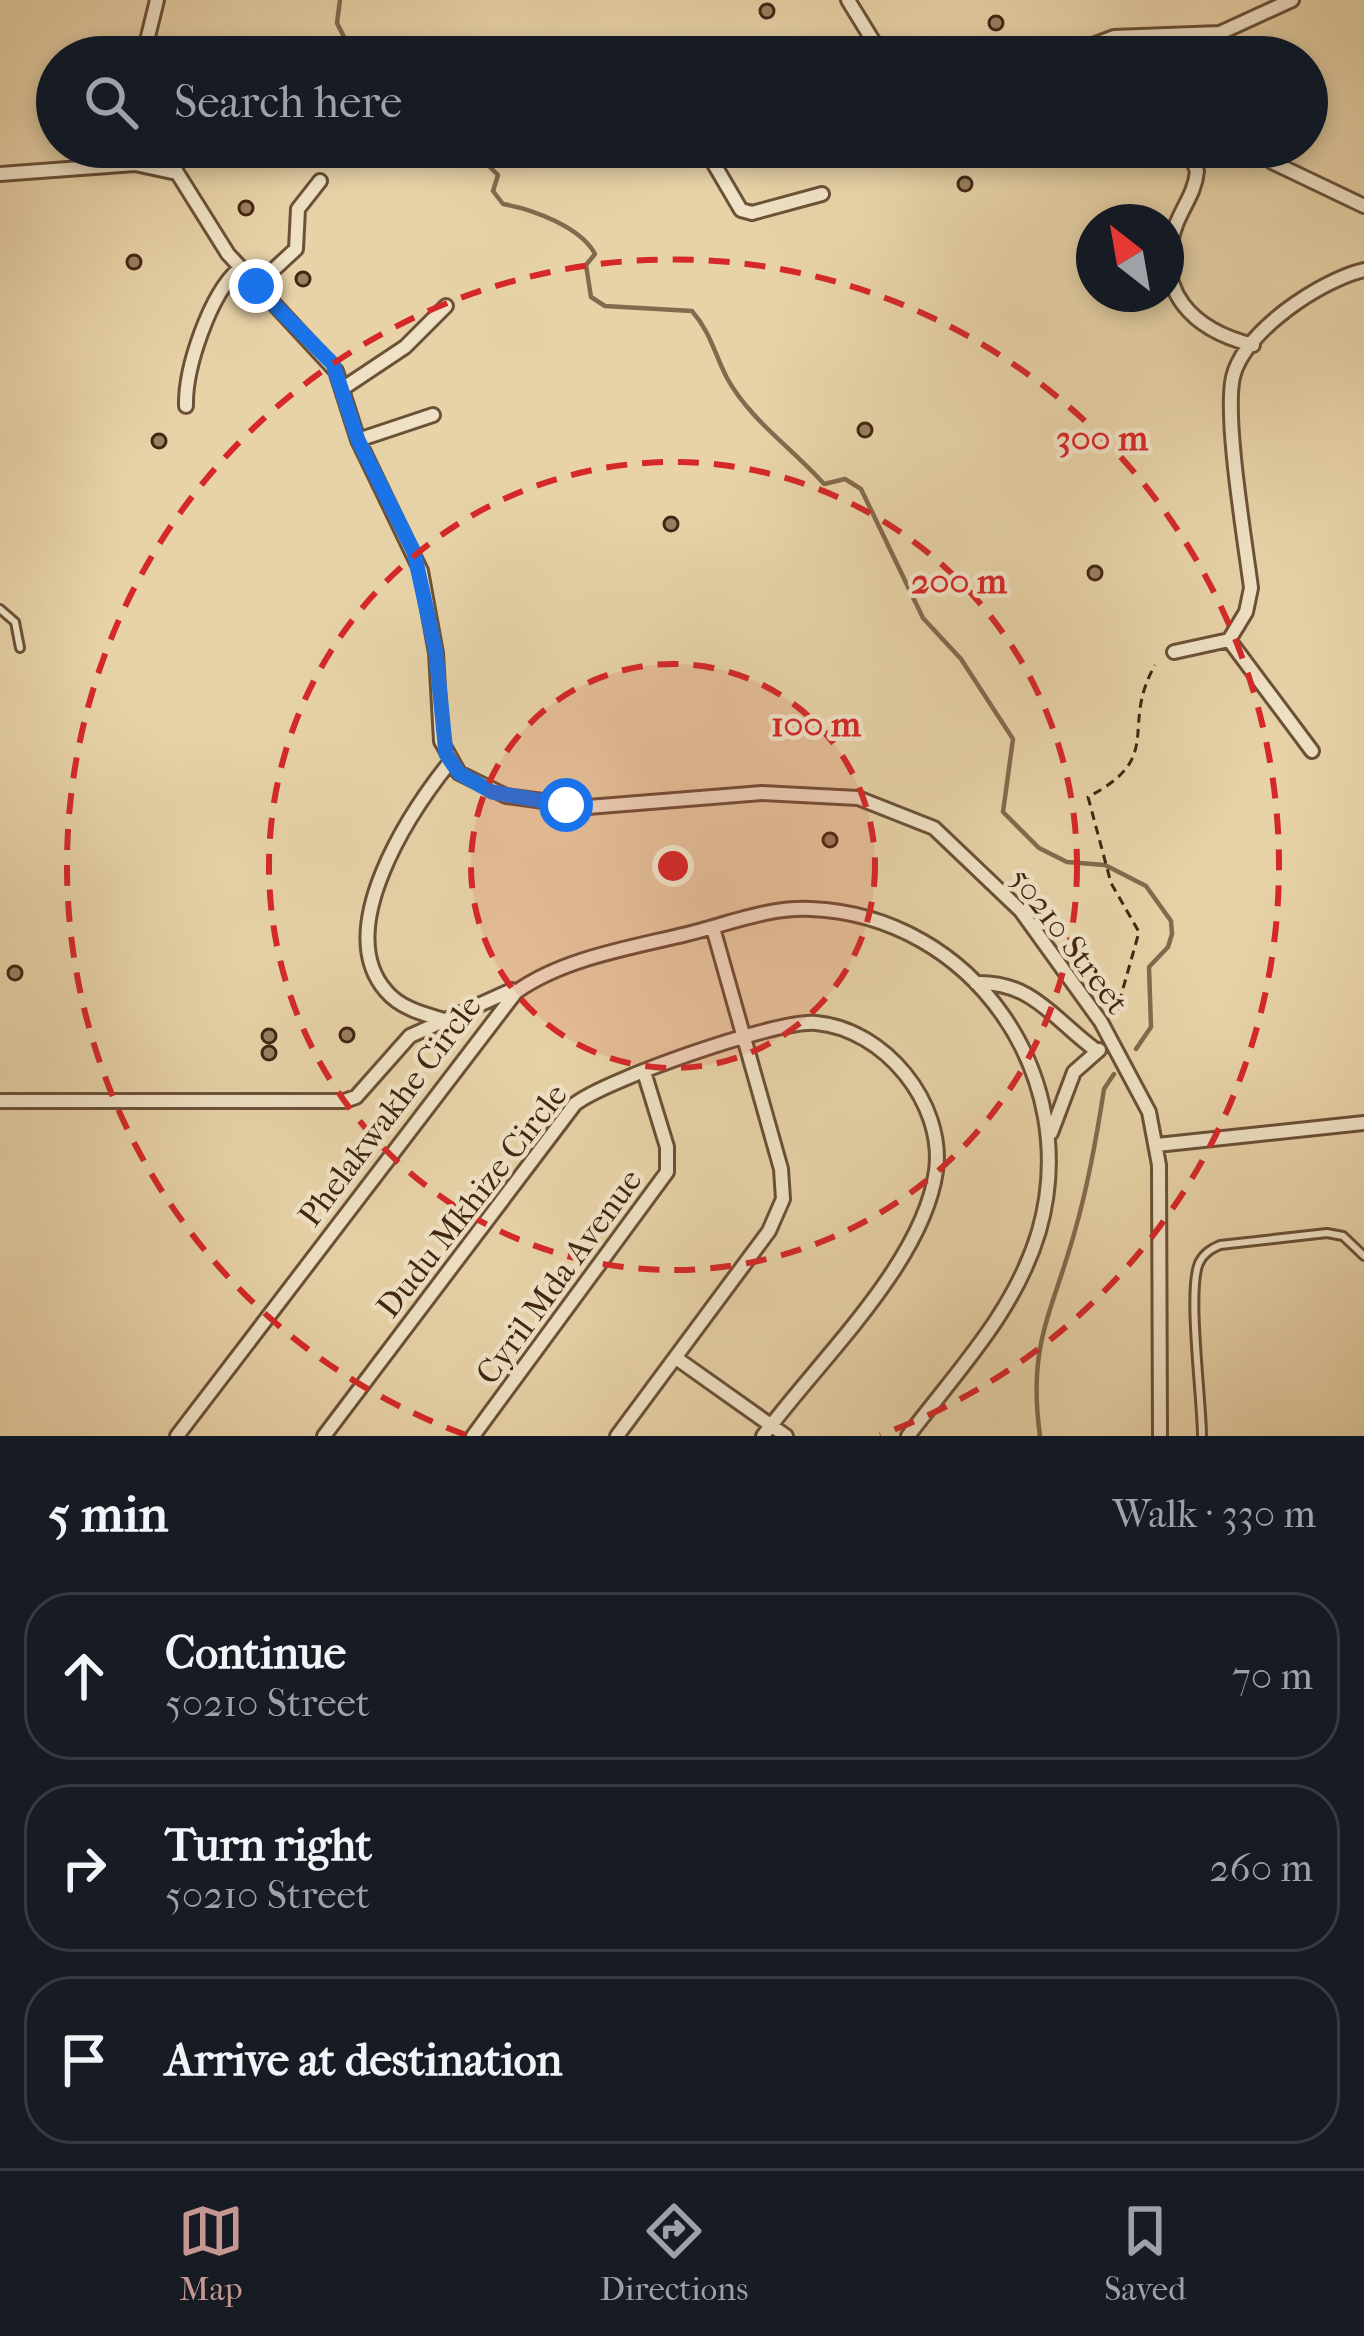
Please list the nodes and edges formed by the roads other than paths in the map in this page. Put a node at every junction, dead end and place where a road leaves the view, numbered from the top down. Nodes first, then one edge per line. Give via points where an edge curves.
1 (157, 0) edge
2 (848, 0) edge
3 (1292, 0) edge
4 (148, 36) edge
5 (870, 36) edge
6 (1140, 36) edge
7 (80, 168) edge
8 (154, 168) edge
9 (171, 168) edge
10 (716, 168) edge
11 (1196, 168) edge
12 (1285, 168) edge
13 (173, 172) junction
14 (0, 174) edge
15 (320, 181) dead end
16 (822, 194) dead end
17 (1364, 206) edge
18 (239, 269) junction
19 (1364, 270) edge
20 (256, 286) junction
21 (446, 306) dead end
22 (1253, 345) junction
23 (342, 389) junction
24 (186, 406) dead end
25 (433, 415) dead end
26 (358, 440) junction
27 (0, 609) edge
28 (1229, 640) junction
29 (20, 648) dead end
30 (1174, 652) dead end
31 (1312, 751) dead end
32 (450, 762) junction
33 (712, 928) junction
34 (529, 983) junction
35 (976, 983) junction
36 (445, 1021) junction
37 (743, 1039) junction
38 (1110, 1040) junction
39 (1096, 1051) junction
40 (644, 1072) junction
41 (0, 1100) edge
42 (1364, 1123) edge
43 (1049, 1140) junction
44 (1157, 1145) junction
45 (1364, 1256) edge
46 (676, 1358) junction
47 (767, 1431) edge
48 (177, 1436) edge
49 (324, 1436) edge
50 (473, 1436) edge
51 (617, 1436) edge
52 (786, 1436) edge
53 (908, 1436) edge
54 (1160, 1436) edge
55 (1202, 1436) edge

1 - 4 street
2 - 5 street
3 - 6 street via 1220,33
7 - 14 street
8 - 13 street
9 - 13 street
10 - 16 street via 741,210
11 - 22 street via 1173,237 1180,304 1200,324
12 - 17 street
13 - 18 street
15 - 20 street via 298,209 296,249
18 - 20 street
18 - 24 street via 214,298 188,370
19 - 22 street via 1317,286
20 - 23 street via 328,357
21 - 23 street via 405,347
22 - 28 street via 1232,381 1251,588
23 - 26 street
25 - 26 street
26 - 32 street via 421,571 440,741
27 - 29 lane via 15,622
28 - 30 street
28 - 31 street
32 - 36 street via 389,854 369,955 387,993
32 - 38 street, 50210 Street via 492,792 542,802 641,807 809,794 907,814 988,873
33 - 34 street, Phelakwakhe Circle
33 - 35 street, Phelakwakhe Circle via 791,909 832,910 914,939
33 - 37 street
34 - 36 street
34 - 48 street, Phelakwakhe Circle via 497,1012
35 - 39 street via 1031,995
35 - 43 street, Phelakwakhe Circle via 1029,1054
36 - 41 street via 400,1043 367,1086 344,1101
37 - 40 street, Dudu Mkhize Circle
37 - 46 street via 782,1169 783,1199 769,1231
37 - 47 street, Dudu Mkhize Circle via 810,1022 861,1039 923,1098 937,1156 911,1242
38 - 39 street
38 - 44 street, 50210 Street via 1149,1112
39 - 43 street via 1074,1072
40 - 49 street, Dudu Mkhize Circle via 591,1091 563,1118
40 - 50 street, Cyril Mda Avenue via 668,1172
42 - 44 street
43 - 53 street, Phelakwakhe Circle via 1040,1228 1017,1288
44 - 54 street, 50210 Street
45 - 55 lane via 1328,1233 1207,1252 1196,1287
46 - 47 street
46 - 51 street
47 - 52 street

